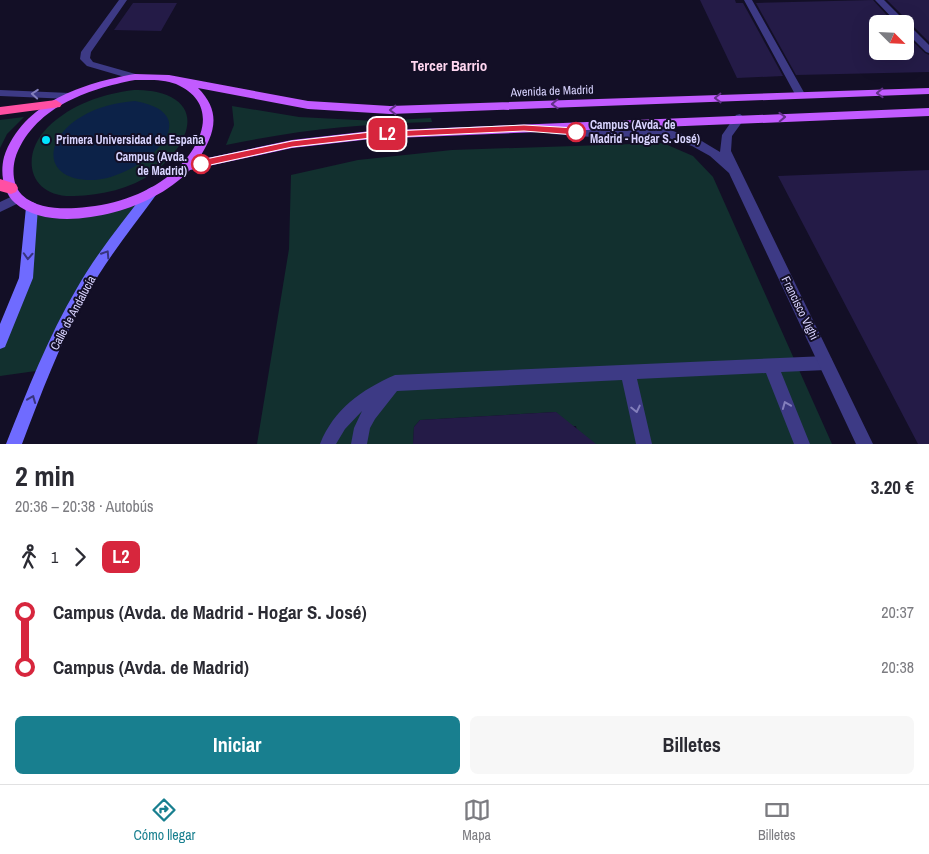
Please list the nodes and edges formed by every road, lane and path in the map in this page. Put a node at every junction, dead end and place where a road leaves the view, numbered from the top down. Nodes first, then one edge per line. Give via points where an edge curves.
1 (123, 0) edge
2 (748, 0) edge
3 (879, 0) edge
4 (894, 15) edge
5 (914, 35) edge
6 (929, 50) edge
7 (134, 77) junction
8 (179, 81) junction
9 (929, 91) edge
10 (0, 92) edge
11 (70, 96) junction
12 (801, 96) junction
13 (56, 104) junction
14 (0, 111) edge
15 (929, 112) edge
16 (740, 118) junction
17 (524, 128) junction
18 (186, 167) junction
19 (734, 172) junction
20 (10, 190) edge
21 (152, 192) junction
22 (0, 207) edge
23 (32, 207) junction
24 (0, 342) edge
25 (826, 364) junction
26 (771, 367) junction
27 (628, 373) junction
28 (395, 383) junction
29 (14, 444) edge
30 (328, 444) edge
31 (359, 444) edge
32 (644, 444) edge
33 (802, 444) edge
34 (865, 444) edge

1 - 7 street via 86,52 85,59 90,64
2 - 12 street
3 - 4 street
5 - 6 street
7 - 8 main road
7 - 11 main road via 106,82
12 -> 8 main road, Avenida de Madrid via 390,110 308,106
8 - 18 main road via 197,92 208,106 210,123 203,146
9 -> 12 main road, Avenida de Madrid
11 -> 10 street
11 - 13 main road
13 - 14 highway
13 - 20 main road via 25,130 10,154 7,172
16 -> 15 main road
16 - 17 main road
16 - 19 street, Francisco Vighi via 727,135 725,151
17 - 18 main road via 371,135 292,144
17 - 19 street, Francisco Vighi via 667,134 696,143 714,153
18 - 21 main road
19 - 25 street, Francisco Vighi
20 - 22 street
20 - 23 main road
21 - 23 main road via 121,206 88,213 58,214
29 -> 21 main road, Calle de Andalucía via 43,370 81,292
23 -> 24 main road via 26,278
25 - 26 street
25 - 34 street, Francisco Vighi
26 - 27 street
33 -> 26 street
27 - 28 street
27 -> 32 street
28 - 30 street via 368,395 351,408 334,428
28 - 31 street via 374,405 360,429

